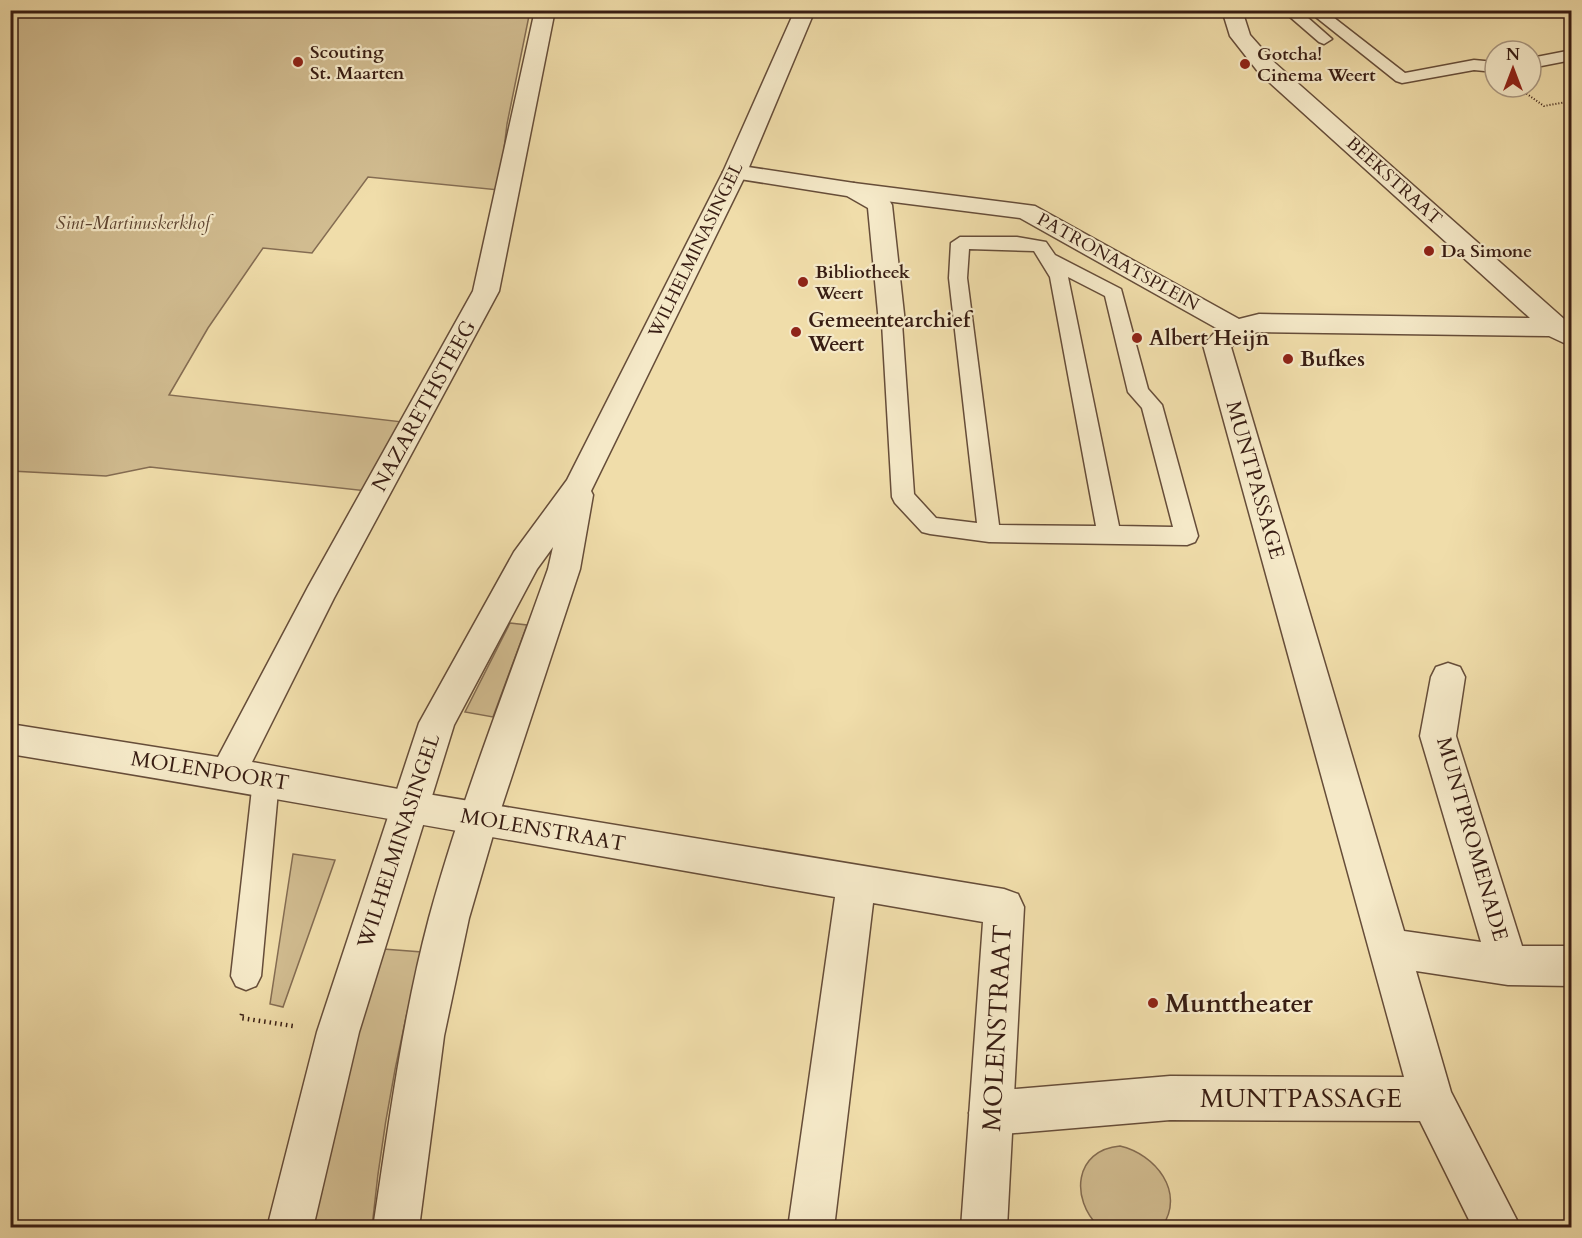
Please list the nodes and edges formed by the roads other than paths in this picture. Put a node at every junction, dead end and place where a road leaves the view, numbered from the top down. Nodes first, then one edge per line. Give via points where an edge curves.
1 (545, 10) edge
2 (805, 10) edge
3 (1232, 10) edge
4 (1288, 10) edge
5 (1314, 10) edge
6 (1334, 47) dead end
7 (1572, 55) edge
8 (1543, 61) edge
9 (1483, 66) edge
10 (735, 172) junction
11 (854, 190) junction
12 (1048, 259) junction
13 (892, 323) joint
14 (1236, 328) junction
15 (1564, 334) edge
16 (579, 486) junction
17 (989, 532) junction
18 (1109, 535) junction
19 (1448, 677) dead end
20 (10, 739) edge
21 (228, 774) junction
22 (266, 780) junction
23 (409, 808) junction
24 (479, 818) junction
25 (856, 881) junction
26 (1407, 951) junction
27 (1508, 966) junction
28 (1572, 966) edge
29 (246, 976) road end
30 (1432, 1099) junction
31 (991, 1113) junction
32 (290, 1227) edge
33 (396, 1227) edge
34 (811, 1227) edge
35 (984, 1227) edge
36 (1498, 1227) edge

1 - 21 street, NAZARETHSTEEG via 486,291 319,597
2 - 10 street, WILHELMINASINGEL
3 - 15 street, BEEKSTRAAT via 1240,36 1267,68
4 - 6 lane
5 - 9 lane via 1402,78
7 - 8 lane
10 - 11 street, PATRONAATSPLEIN
10 - 16 street, WILHELMINASINGEL
11 - 13 street, PATRONAATSPLEIN via 880,205
11 - 14 street, PATRONAATSPLEIN via 1026,211
12 - 17 lane via 1040,246 960,243 958,278
12 - 18 lane via 1059,277
12 - 18 lane via 1114,293 1138,392 1152,405 1187,536
13 - 17 lane via 903,497 930,526
14 - 15 street via 1259,323
14 - 26 street, MUNTPASSAGE via 1217,345
16 - 23 street, WILHELMINASINGEL via 525,561 437,723
16 - 24 street, WILHELMINASINGEL via 564,569
17 - 18 lane
19 - 27 street, MUNTPROMENADE via 1438,736
20 - 21 street, MOLENPOORT
21 - 22 street, MOLENPOORT
22 - 23 street, MOLENPOORT
22 - 29 lane
23 - 24 street, MOLENSTRAAT
23 - 32 street, WILHELMINASINGEL via 338,1032
24 - 25 street, MOLENSTRAAT
24 - 33 street, WILHELMINASINGEL via 449,918 423,1036
25 - 31 street, MOLENSTRAAT via 1004,907
25 - 34 street
26 - 27 street, MUNTPROMENADE
26 - 30 street, MUNTPASSAGE
27 - 28 street, MUNTPROMENADE
30 - 31 street, MUNTPASSAGE via 1170,1098
30 - 36 street, MUNTPASSAGE
31 - 35 street, MOLENSTRAAT

